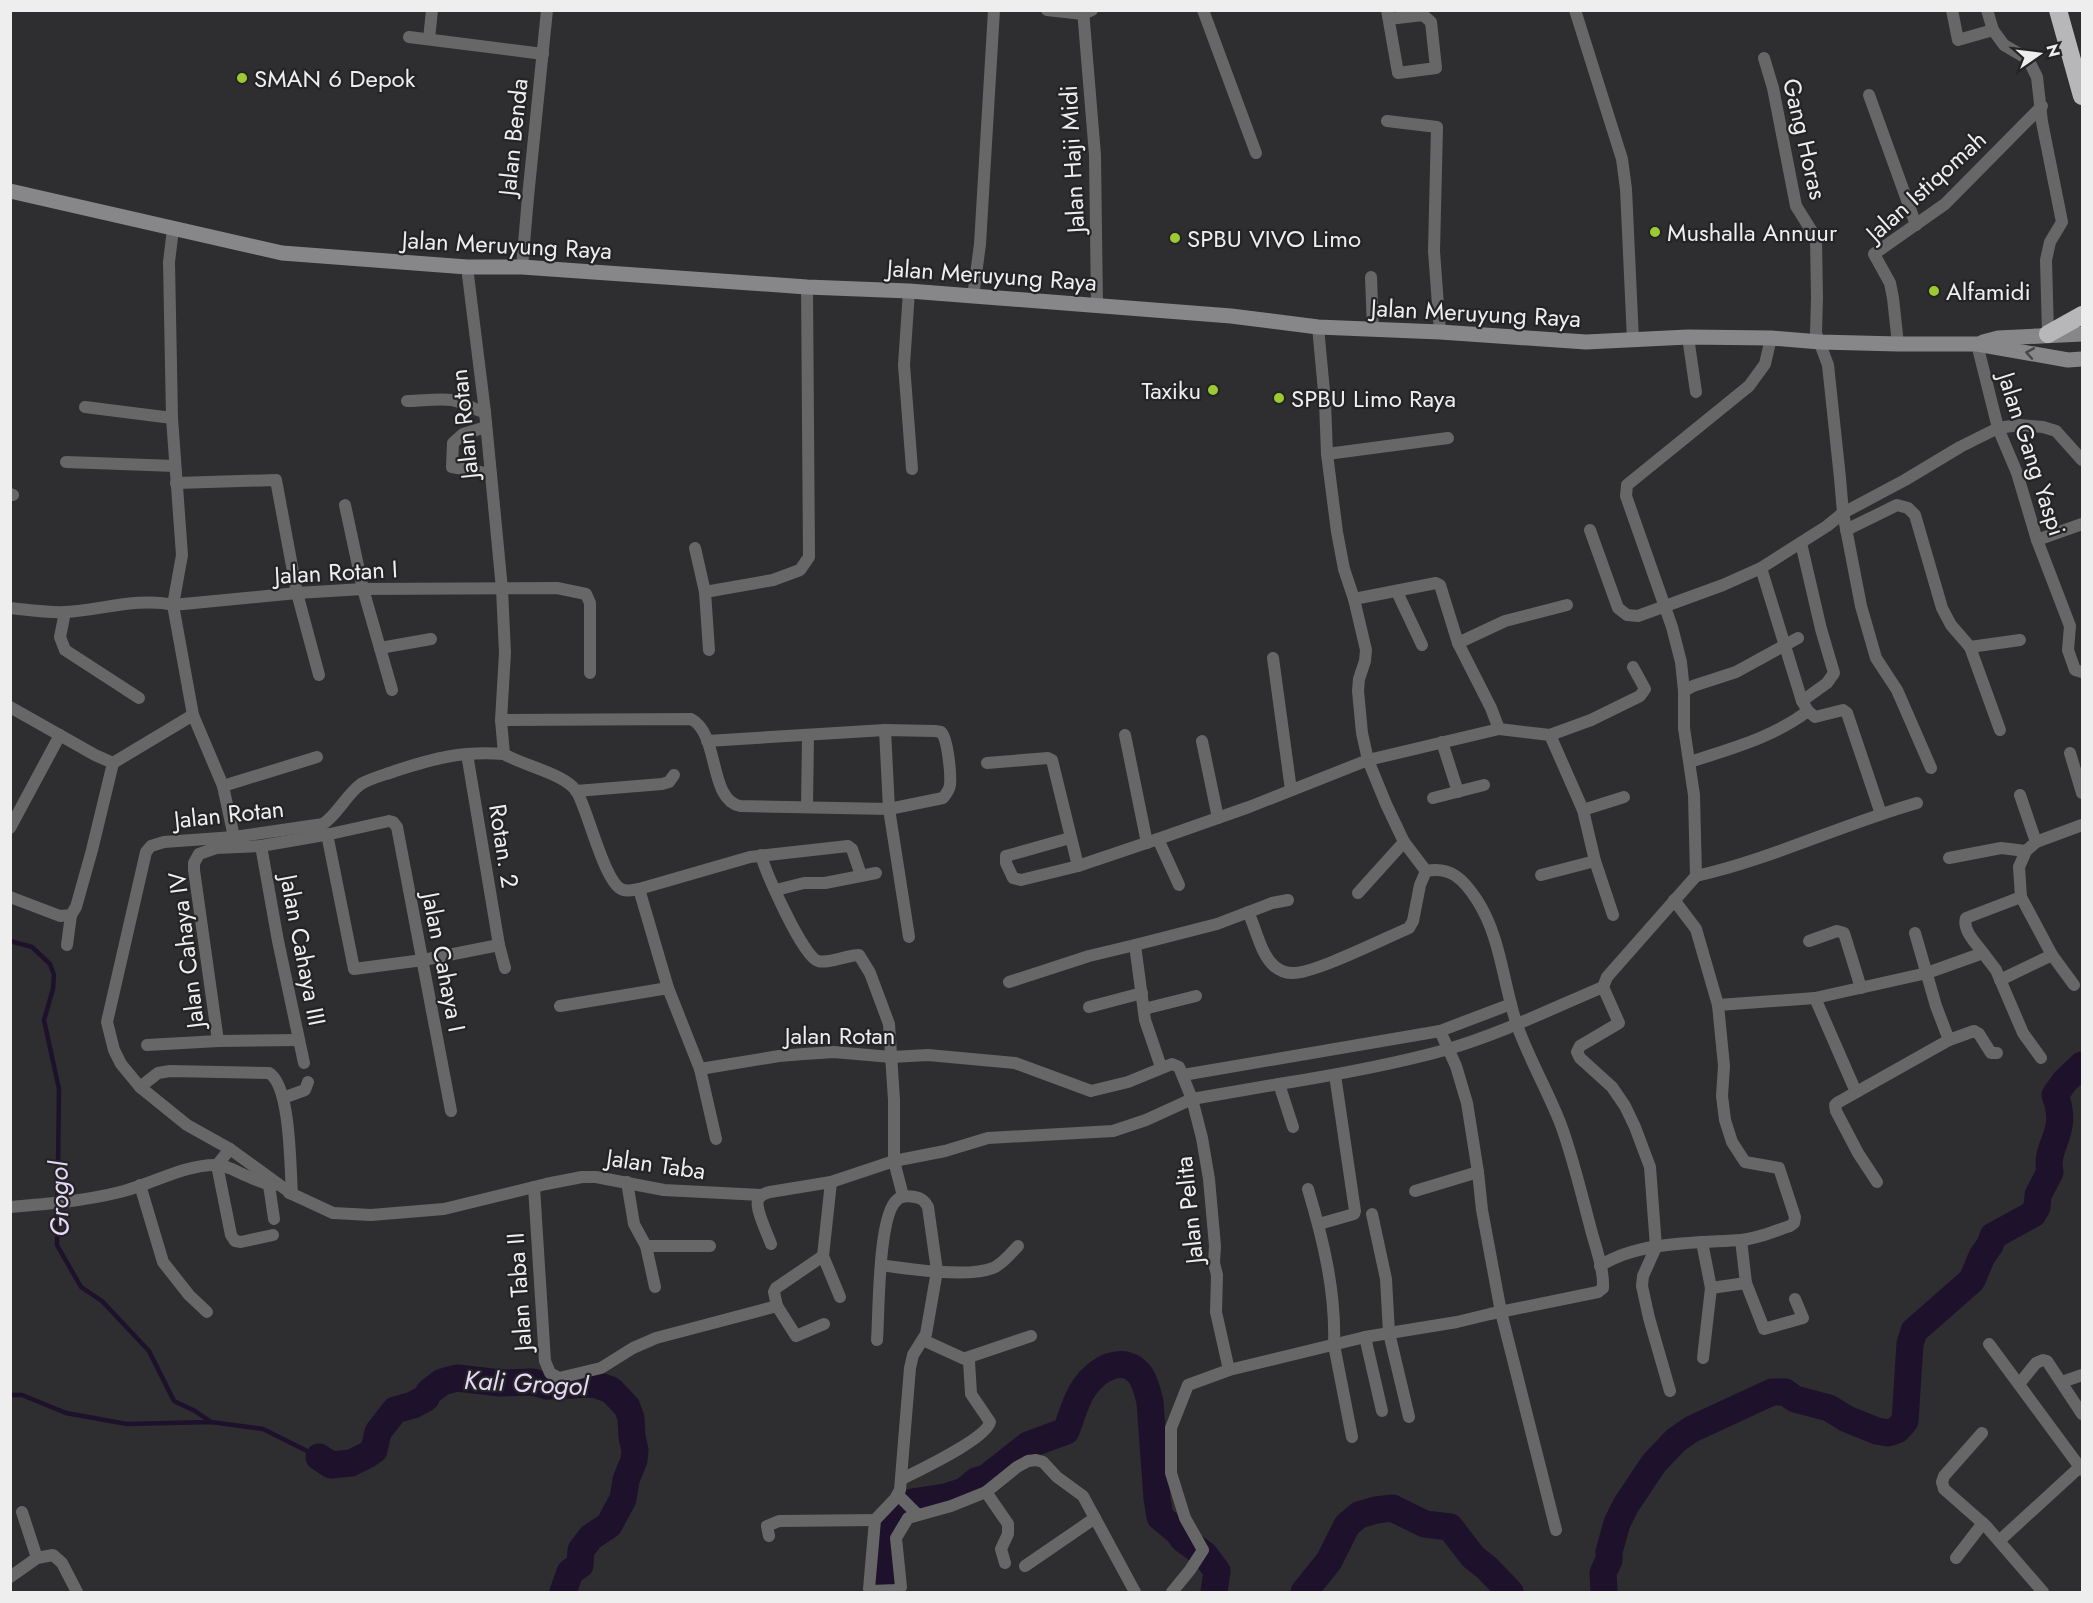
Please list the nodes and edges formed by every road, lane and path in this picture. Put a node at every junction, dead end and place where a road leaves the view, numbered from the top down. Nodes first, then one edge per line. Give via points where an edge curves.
1 (432, 10) edge
2 (547, 10) edge
3 (994, 10) edge
4 (1047, 10) edge
5 (1203, 10) edge
6 (1575, 10) edge
7 (1952, 10) edge
8 (1988, 10) edge
9 (2058, 10) edge
10 (1086, 12) edge
11 (1388, 15) edge
12 (1993, 30) junction
13 (409, 37) dead end
14 (429, 39) junction
15 (543, 54) junction
16 (1764, 58) dead end
17 (1869, 95) dead end
18 (2082, 96) edge
19 (2042, 106) junction
20 (1388, 121) dead end
21 (1256, 153) dead end
22 (10, 191) edge
23 (1916, 225) junction
24 (172, 229) junction
25 (467, 267) junction
26 (522, 267) junction
27 (1371, 277) dead end
28 (807, 287) junction
29 (909, 291) junction
30 (973, 297) junction
31 (1097, 306) junction
32 (2082, 315) edge
33 (1318, 327) junction
34 (1373, 328) junction
35 (1440, 332) junction
36 (2048, 334) junction
37 (2082, 334) edge
38 (1688, 337) junction
39 (1771, 338) junction
40 (1633, 340) junction
41 (1820, 342) junction
42 (1898, 344) junction
43 (1977, 344) junction
44 (2082, 359) edge
45 (1696, 392) dead end
46 (407, 401) dead end
47 (85, 407) dead end
48 (485, 412) junction
49 (172, 418) junction
50 (486, 427) junction
51 (1998, 428) junction
52 (1448, 438) dead end
53 (1327, 454) junction
54 (2082, 460) edge
55 (66, 462) dead end
56 (175, 466) junction
57 (912, 469) dead end
58 (491, 474) junction
59 (176, 483) junction
60 (345, 506) dead end
61 (1843, 513) junction
62 (2082, 524) edge
63 (1590, 530) dead end
64 (1846, 530) junction
65 (2037, 540) junction
66 (1801, 543) junction
67 (695, 548) dead end
68 (1761, 568) junction
69 (363, 589) junction
70 (502, 589) junction
71 (705, 592) junction
72 (1397, 592) junction
73 (297, 593) junction
74 (1353, 599) junction
75 (173, 605) junction
76 (1566, 605) dead end
77 (1665, 607) junction
78 (10, 608) edge
79 (66, 612) junction
80 (1798, 638) dead end
81 (431, 639) dead end
82 (2020, 640) dead end
83 (1458, 643) junction
84 (1422, 645) dead end
85 (1784, 646) junction
86 (1970, 647) junction
87 (380, 648) junction
88 (709, 650) dead end
89 (1273, 658) dead end
90 (1633, 667) dead end
91 (590, 672) dead end
92 (2082, 672) edge
93 (319, 675) dead end
94 (392, 690) dead end
95 (1684, 691) junction
96 (139, 698) dead end
97 (1805, 706) junction
98 (10, 707) edge
99 (193, 715) junction
100 (501, 720) junction
101 (1499, 729) junction
102 (885, 730) junction
103 (2000, 730) dead end
104 (60, 735) junction
105 (808, 735) junction
106 (1125, 735) dead end
107 (1550, 735) junction
108 (707, 741) junction
109 (1202, 741) dead end
110 (1442, 742) junction
111 (2070, 753) dead end
112 (467, 754) junction
113 (504, 754) junction
114 (317, 757) dead end
115 (1368, 760) junction
116 (1690, 762) junction
117 (113, 763) junction
118 (987, 763) dead end
119 (1931, 768) dead end
120 (674, 775) dead end
121 (1484, 785) dead end
122 (223, 786) junction
123 (1291, 790) junction
124 (576, 791) junction
125 (1458, 792) junction
126 (2082, 793) edge
127 (2020, 795) dead end
128 (1624, 797) dead end
129 (1433, 798) dead end
130 (1917, 803) dead end
131 (807, 807) junction
132 (889, 809) junction
133 (1583, 810) junction
134 (1881, 814) junction
135 (1218, 818) junction
136 (10, 828) edge
137 (2082, 828) edge
138 (330, 834) junction
139 (234, 837) junction
140 (1070, 838) junction
141 (1153, 841) junction
142 (1404, 842) junction
143 (2036, 842) junction
144 (261, 846) junction
145 (2026, 852) junction
146 (761, 855) junction
147 (1949, 858) dead end
148 (1595, 861) junction
149 (1078, 866) junction
150 (1426, 871) junction
151 (876, 873) dead end
152 (1541, 875) dead end
153 (861, 876) junction
154 (1696, 876) junction
155 (1179, 885) dead end
156 (639, 889) junction
157 (776, 890) junction
158 (1358, 893) dead end
159 (10, 897) edge
160 (2021, 897) junction
161 (1288, 900) dead end
162 (1674, 900) junction
163 (1248, 912) junction
164 (71, 915) junction
165 (1613, 915) dead end
166 (1915, 933) dead end
167 (909, 938) dead end
168 (1809, 941) dead end
169 (67, 945) dead end
170 (499, 945) junction
171 (1135, 945) junction
172 (1983, 953) junction
173 (2052, 955) junction
174 (423, 960) junction
175 (505, 968) dead end
176 (1927, 973) junction
177 (2000, 980) junction
178 (1009, 982) dead end
179 (2074, 985) dead end
180 (1603, 987) junction
181 (668, 988) junction
182 (1861, 988) junction
183 (1142, 993) junction
184 (1196, 996) dead end
185 (1815, 998) junction
186 (1511, 1004) junction
187 (1718, 1005) junction
188 (560, 1006) dead end
189 (1089, 1007) dead end
190 (1144, 1009) junction
191 (1517, 1024) junction
192 (1440, 1031) junction
193 (299, 1040) junction
194 (1949, 1040) junction
195 (218, 1041) junction
196 (147, 1045) dead end
197 (1448, 1049) junction
198 (1997, 1053) dead end
199 (891, 1057) junction
200 (2041, 1058) dead end
201 (304, 1063) dead end
202 (1161, 1067) junction
203 (700, 1069) junction
204 (1183, 1075) junction
205 (1335, 1075) junction
206 (308, 1082) dead end
207 (1279, 1084) junction
208 (140, 1087) junction
209 (1856, 1092) junction
210 (283, 1098) junction
211 (1192, 1099) junction
212 (452, 1111) dead end
213 (1293, 1127) dead end
214 (716, 1138) dead end
215 (230, 1149) junction
216 (894, 1161) junction
217 (217, 1165) junction
218 (1478, 1172) junction
219 (627, 1182) junction
220 (831, 1182) junction
221 (1877, 1182) dead end
222 (140, 1185) junction
223 (269, 1185) junction
224 (540, 1185) junction
225 (1308, 1189) dead end
226 (1415, 1191) dead end
227 (291, 1194) junction
228 (761, 1195) junction
229 (903, 1196) junction
230 (10, 1207) edge
231 (1372, 1214) dead end
232 (274, 1219) dead end
233 (1319, 1224) junction
234 (273, 1235) dead end
235 (1741, 1240) junction
236 (1702, 1242) junction
237 (771, 1244) dead end
238 (646, 1246) junction
239 (710, 1246) dead end
240 (1018, 1246) dead end
241 (1656, 1247) junction
242 (823, 1256) junction
243 (881, 1265) junction
244 (1600, 1266) junction
245 (937, 1271) junction
246 (1746, 1282) junction
247 (655, 1287) dead end
248 (1711, 1288) junction
249 (840, 1297) dead end
250 (1795, 1299) dead end
251 (777, 1306) junction
252 (207, 1312) dead end
253 (1501, 1312) junction
254 (824, 1324) dead end
255 (1389, 1333) junction
256 (1031, 1336) dead end
257 (1365, 1337) junction
258 (877, 1340) dead end
259 (922, 1340) junction
260 (1989, 1344) dead end
261 (1334, 1345) junction
262 (966, 1358) junction
263 (1703, 1358) dead end
264 (1229, 1370) junction
265 (2082, 1375) edge
266 (2062, 1382) junction
267 (2019, 1384) junction
268 (1670, 1391) dead end
269 (1382, 1411) dead end
270 (2082, 1414) edge
271 (1410, 1417) dead end
272 (1982, 1433) dead end
273 (1352, 1437) dead end
274 (2082, 1467) edge
275 (902, 1479) junction
276 (986, 1492) junction
277 (899, 1496) junction
278 (913, 1511) junction
279 (22, 1512) dead end
280 (1095, 1518) junction
281 (875, 1520) junction
282 (1983, 1523) junction
283 (1556, 1530) dead end
284 (769, 1536) dead end
285 (1999, 1541) junction
286 (37, 1558) junction
287 (1956, 1558) dead end
288 (1005, 1563) dead end
289 (1025, 1566) dead end
290 (10, 1577) edge
291 (77, 1593) edge
292 (1136, 1593) edge
293 (1172, 1593) edge
294 (2043, 1593) edge

1 - 14 street
2 - 15 street, Jalan Benda
3 - 30 street via 980,244
4 - 10 street
5 - 21 street
6 - 40 street via 1622,159
7 - 12 street via 1959,40
8 - 12 street
9 - 18 highway
10 - 31 street, Jalan Haji Midi via 1095,155
11 - 11 street via 1424,15 1431,22 1436,68 1398,74
12 - 19 street via 2004,45 2028,59 2037,77
13 - 14 street
14 - 15 street
15 - 26 street, Jalan Benda
16 - 41 street, Gang Horas via 1796,206 1816,238 1816,333
17 - 23 street
19 - 23 street, Jalan Istiqomah via 1945,204
19 - 36 street via 2062,222 2046,260
20 - 35 street via 1437,127 1434,251
22 - 24 main road, Jalan Meruyung Raya
23 - 42 street, Jalan Istiqomah via 1874,254 1890,283
24 - 25 main road, Jalan Meruyung Raya via 282,253
24 - 49 street
25 - 26 main road, Jalan Meruyung Raya
25 - 48 street, Jalan Rotan
26 - 28 main road, Jalan Meruyung Raya
27 - 34 street
28 - 29 main road, Jalan Meruyung Raya
28 - 71 street via 809,557 800,570 772,580
29 - 30 main road, Jalan Meruyung Raya
29 - 57 street via 904,365
30 - 31 main road, Jalan Meruyung Raya
31 - 33 main road, Jalan Meruyung Raya
32 - 36 highway
33 - 34 main road, Jalan Meruyung Raya
33 - 53 street
34 - 35 main road, Jalan Meruyung Raya
35 - 40 main road, Jalan Meruyung Raya via 1586,342
36 - 37 main road, Jalan Meruyung Raya
36 - 43 main road, Jalan Meruyung Raya via 1998,338
38 - 39 main road, Jalan Meruyung Raya
38 - 40 main road, Jalan Meruyung Raya
38 - 45 street
39 - 41 main road, Jalan Meruyung Raya
39 - 77 street via 1765,364 1749,386 1627,485 1626,496
41 - 42 main road, Jalan Meruyung Raya
41 - 61 street via 1828,365
42 - 43 main road, Jalan Meruyung Raya
44 -> 43 main road, Jalan Meruyung Raya
43 - 51 street, Jalan Gang Yaspi
46 - 48 street via 452,400
47 - 49 street
48 - 50 street, Jalan Rotan
49 - 56 street
50 - 58 street, Jalan Rotan
50 - 58 street via 463,434 453,443 452,467
51 - 54 street via 2019,425 2056,431
51 - 61 street
51 - 65 street, Jalan Gang Yaspi via 2021,484
52 - 53 street
53 - 74 street via 1340,551
55 - 56 street
56 - 59 street
58 - 70 street, Jalan Rotan
59 - 73 street via 276,480
59 - 75 street via 182,555
60 - 69 street
61 - 64 street
61 - 66 street
62 - 65 street
63 - 77 street via 1621,612 1638,616
64 - 86 street via 1897,505 1908,508 1915,515 1942,608
64 - 119 street via 1876,658 1897,690
65 - 92 street, Jalan Gang Yaspi via 2070,626 2068,650 2074,670
66 - 68 street
66 - 97 street via 1834,673
67 - 71 street
68 - 77 street
68 - 85 street
69 - 70 street, Jalan Rotan I
69 - 73 street, Jalan Rotan I
69 - 87 street
70 - 91 street, Jalan Rotan I via 557,588 586,594 590,603
70 - 100 street, Jalan Rotan via 505,653
71 - 88 street
72 - 74 street
72 - 83 street via 1440,585
72 - 84 street
73 - 75 street, Jalan Rotan I
73 - 93 street
74 - 115 street via 1366,650 1358,691
75 - 79 street, Jalan Rotan I
75 - 99 street
76 - 83 street via 1505,621
77 - 95 street via 1677,643
78 - 79 street, Jalan Rotan I
79 - 96 street via 60,637 65,650
80 - 85 street
81 - 87 street
82 - 86 street
83 - 101 street
85 - 95 street via 1736,672
85 - 97 street
86 - 103 street
87 - 94 street
89 - 123 street
90 - 107 street via 1644,686 1640,696
95 - 116 street via 1684,728
97 - 116 street via 1789,725 1768,736
97 - 134 street via 1815,717 1848,712
98 - 104 street
99 - 117 street
99 - 122 street
100 - 108 street via 691,719 698,723
100 - 113 street, Jalan Rotan
101 - 107 street
101 - 110 street
102 - 105 street
102 - 132 street
102 - 132 street via 941,732 946,739 950,785 943,798
104 - 117 street
104 - 136 street
105 - 108 street
105 - 131 street
106 - 141 street
107 - 133 street
108 - 131 street via 725,796 732,804
109 - 135 street
110 - 115 street
110 - 125 street
111 - 126 street
112 - 113 street, Jalan Rotan
112 - 139 street, Jalan Rotan via 442,756 373,778 359,785 323,824
112 - 170 street, Rotan. 2
113 - 124 street via 560,777
114 - 122 street
115 - 123 street
115 - 142 street
116 - 154 street
117 - 164 street
118 - 140 street via 1052,760
120 - 124 street via 663,784
121 - 125 street
122 - 139 street
123 - 135 street
124 - 156 street via 618,888
125 - 129 street
127 - 143 street
128 - 133 street
130 - 134 street
131 - 132 street
132 - 167 street
133 - 148 street
134 - 154 street via 1728,869
135 - 141 street
137 - 143 street
138 - 144 street
138 - 174 street, Jalan Cahaya I via 389,821 397,827
138 - 174 street via 354,969
139 - 208 street, Jalan Rotan via 164,842 146,852 107,1022 121,1064
140 - 149 street
140 - 149 street via 1008,855 1005,860 1013,878 1019,881
141 - 149 street
141 - 155 street
142 - 150 street
142 - 158 street
143 - 145 street
144 - 193 street, Jalan Cahaya III
144 - 195 street, Jalan Cahaya IV via 216,848 198,854 194,863
145 - 147 street via 2001,848
145 - 160 street via 2019,867
146 - 153 street via 848,846
146 - 156 street
146 - 157 street
148 - 152 street
148 - 165 street
150 - 163 street via 1409,928 1298,973 1284,972 1272,964
150 - 186 street via 1449,871 1476,899 1490,926
151 - 153 street
153 - 157 street
154 - 162 street
156 - 181 street
157 - 199 street via 791,924 813,958 823,962 861,956 889,1024
159 - 164 street via 60,916
160 - 172 street via 1966,918 1966,929
160 - 173 street
161 - 163 street
162 - 180 street via 1607,977
162 - 187 street via 1696,929
163 - 171 street
164 - 169 street
166 - 176 street
168 - 182 street via 1837,931 1844,933
170 - 174 street
170 - 175 street, Rotan. 2
171 - 178 street
171 - 183 street
172 - 176 street
172 - 177 street
173 - 177 street
173 - 179 street
174 - 212 street, Jalan Cahaya I
176 - 182 street
176 - 194 street
177 - 200 street via 2023,1033
180 - 191 street, Jalan Taba
180 - 241 street via 1619,1023 1580,1046 1577,1052 1612,1087 1635,1127 1650,1167
181 - 188 street
181 - 203 street
182 - 185 street
183 - 189 street
183 - 190 street
184 - 190 street
185 - 187 street
185 - 209 street
186 - 191 street
186 - 192 street
187 - 235 street via 1725,1066 1722,1096 1732,1142 1745,1162 1781,1170 1795,1218 1790,1226
190 - 202 street
191 - 197 street, Jalan Taba
191 - 244 street via 1568,1145
192 - 197 street
192 - 204 street
193 - 195 street
193 - 201 street, Jalan Cahaya III
194 - 198 street via 1974,1031 1991,1053
194 - 209 street
195 - 196 street
197 - 205 street, Jalan Taba
197 - 218 street via 1467,1103
199 - 202 street, Jalan Rotan via 928,1055 1015,1063 1091,1091 1128,1082
199 - 203 street, Jalan Rotan via 834,1052
199 - 216 street
202 - 204 street via 1176,1065
203 - 214 street
204 - 211 street, Jalan Pelita
205 - 207 street, Jalan Taba
205 - 233 street via 1355,1211
206 - 210 street via 305,1090
207 - 211 street, Jalan Taba
207 - 213 street
208 - 210 street via 158,1073 170,1071 269,1073 276,1079
208 - 215 street, Jalan Rotan via 187,1125
209 - 221 street via 1835,1108
210 - 227 street
211 - 216 street, Jalan Taba via 1113,1131 988,1138
211 - 264 street, Jalan Pelita via 1209,1179 1218,1291 1215,1303
215 - 217 street
215 - 227 street, Jalan Rotan
216 - 220 street, Jalan Taba
216 - 229 street
217 - 222 street
217 - 223 street via 231,1167
217 - 234 street via 235,1241
218 - 226 street
218 - 253 street
219 - 224 street, Jalan Taba via 582,1177
219 - 228 street, Jalan Taba via 672,1190
219 - 238 street via 634,1224
220 - 228 street, Jalan Taba
220 - 242 street
222 - 230 street via 70,1202
222 - 252 street via 162,1262
223 - 227 street
223 - 232 street
224 - 227 street, Jalan Rotan via 444,1209 372,1215 333,1213
224 - 251 street, Jalan Taba II via 545,1361 550,1373 559,1378 601,1368 656,1338
225 - 233 street
228 - 237 street via 758,1209
229 - 243 street via 890,1211
229 - 245 street via 919,1197 927,1204
231 - 255 street via 1386,1280
233 - 261 street via 1327,1260
235 - 236 street
235 - 246 street
236 - 241 street
236 - 248 street
238 - 239 street
238 - 247 street
240 - 245 street via 993,1268
241 - 244 street
241 - 268 street via 1642,1286
242 - 249 street
242 - 251 street via 776,1288
243 - 245 street
243 - 258 street
244 - 253 street via 1603,1288 1598,1292
245 - 259 street
246 - 248 street
246 - 250 street via 1764,1329 1802,1318
248 - 263 street
251 - 254 street via 796,1336
253 - 255 street
253 - 283 street
255 - 257 street
255 - 271 street
256 - 262 street
257 - 261 street
257 - 269 street
259 - 262 street
259 - 275 street via 910,1368
260 - 267 street
261 - 264 street
261 - 273 street
262 - 275 street via 971,1394 988,1419 987,1430
264 - 293 street via 1188,1384 1171,1428 1172,1473 1177,1495 1203,1550
265 - 266 street
266 - 267 street via 2043,1360
266 - 270 street
267 - 274 street
272 - 282 street via 1942,1482 1944,1489
274 - 285 street
275 - 277 street
276 - 278 street via 951,1506
276 - 280 street via 1017,1467 1036,1460 1083,1496
276 - 288 street via 1008,1524 1001,1549
277 - 278 street
277 - 281 street
278 - 281 street via 896,1538 902,1584 896,1590 871,1591 868,1587
279 - 286 street
280 - 289 street
280 - 292 street
281 - 284 street via 779,1521 767,1526
282 - 285 street
282 - 287 street
285 - 294 street
286 - 290 street
286 - 291 street via 53,1555 58,1559

